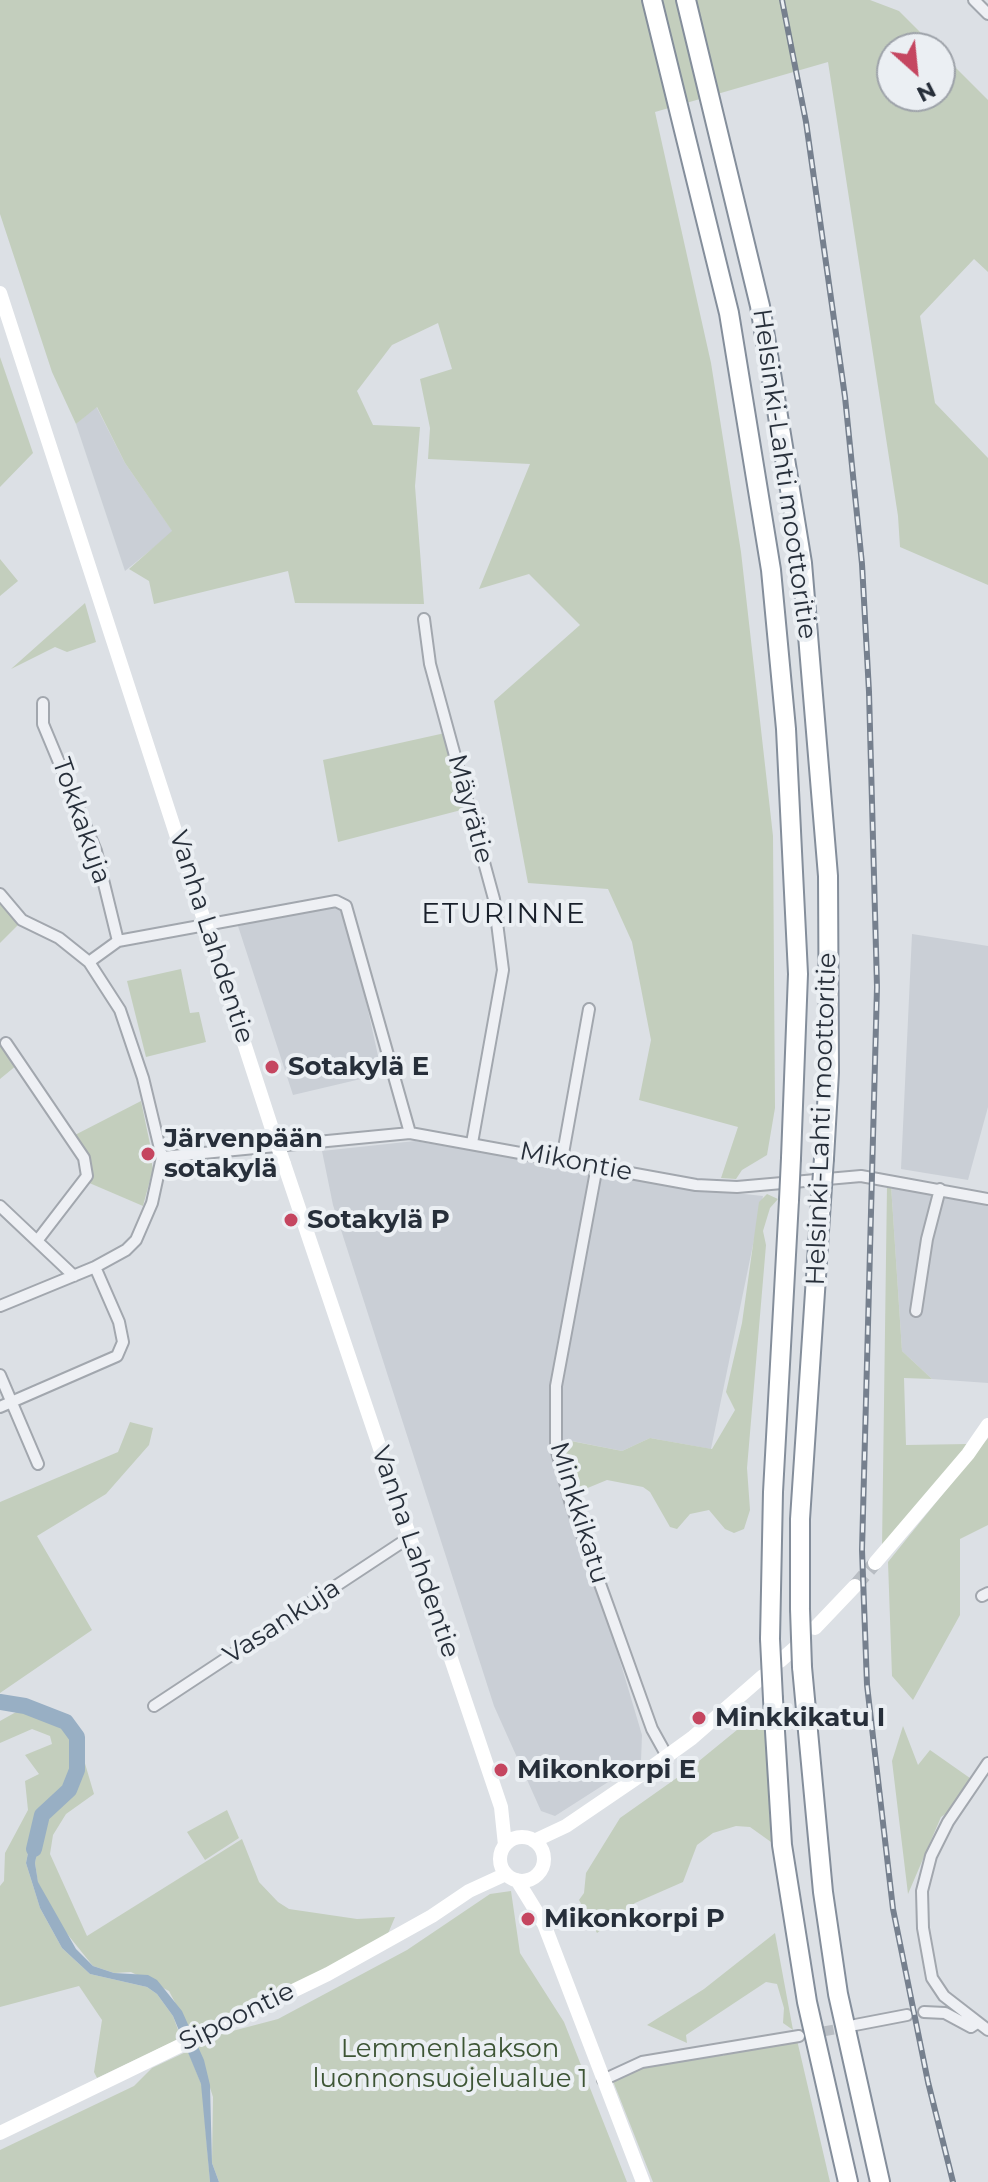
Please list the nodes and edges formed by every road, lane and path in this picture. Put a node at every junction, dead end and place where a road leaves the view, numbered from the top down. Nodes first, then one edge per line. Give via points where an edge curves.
1 (652, 0) edge
2 (686, 0) edge
3 (695, 0) edge
4 (974, 0) edge
5 (988, 14) edge
6 (703, 60) junction
7 (0, 293) edge
8 (424, 619) dead end
9 (43, 703) dead end
10 (0, 894) edge
11 (207, 924) junction
12 (118, 941) junction
13 (89, 962) junction
14 (589, 1009) dead end
15 (6, 1043) dead end
16 (410, 1133) junction
17 (472, 1143) junction
18 (162, 1157) junction
19 (562, 1159) junction
20 (597, 1166) junction
21 (940, 1189) junction
22 (988, 1199) edge
23 (0, 1206) edge
24 (37, 1241) junction
25 (95, 1267) junction
26 (74, 1276) junction
27 (0, 1306) edge
28 (916, 1311) dead end
29 (0, 1375) edge
30 (11, 1401) junction
31 (0, 1407) edge
32 (988, 1425) edge
33 (38, 1464) dead end
34 (410, 1537) junction
35 (875, 1563) tunnel mouth
36 (855, 1586) tunnel mouth
37 (815, 1628) dead end
38 (797, 1646) dead end
39 (780, 1661) dead end
40 (763, 1676) dead end
41 (154, 1706) dead end
42 (667, 1756) junction
43 (988, 1763) edge
44 (501, 1807) junction
45 (566, 1826) junction
46 (529, 1839) junction
47 (503, 1850) junction
48 (543, 1857) junction
49 (536, 1875) junction
50 (511, 1877) junction
51 (469, 1891) junction
52 (544, 1924) junction
53 (924, 2012) dead end
54 (907, 2015) dead end
55 (977, 2023) junction
56 (855, 2025) tunnel mouth
57 (988, 2030) edge
58 (799, 2036) tunnel mouth
59 (603, 2080) junction
60 (0, 2133) edge
61 (643, 2182) edge
62 (848, 2182) edge
63 (880, 2182) edge

1 - 62 highway, Helsinki-Lahti moottoritie, bridge via 729,313 771,570 786,729 798,960 770,1639 784,1861 807,2002
2 - 6 highway
3 - 6 highway
4 - 5 street
6 - 63 highway, Helsinki-Lahti moottoritie, bridge via 760,306 802,563 828,876 829,1072 800,1519 802,1667 816,1835 838,1994
7 - 11 main road, Vanha Lahdentie
8 - 17 street, Mäyrätie via 430,664 494,899 503,970
9 - 12 street, Tokkakuja via 43,724 96,851
10 - 13 street via 22,920 59,938
11 - 12 street
11 - 16 street via 336,901 346,906
11 - 34 main road, Vanha Lahdentie, bridge
12 - 13 street
13 - 18 street via 120,1010
14 - 19 street
15 - 24 street via 84,1158 87,1176
16 - 17 street, Mikontie
16 - 18 street, Mikontie
17 - 19 street, Mikontie
18 - 25 street via 152,1203 136,1240
19 - 20 street, Mikontie
20 - 21 street, Mikontie via 696,1185 737,1187 839,1176 887,1178
20 - 42 street, Minkkikatu via 556,1386 556,1448 599,1582 652,1729
21 - 22 street, Mikontie
21 - 28 street
23 - 24 street
24 - 26 street
25 - 26 street
25 - 30 street via 119,1322 123,1342 117,1356
26 - 27 street
29 - 30 street
30 - 31 street
30 - 33 street
32 - 35 main road
34 - 41 street, Vasankuja
34 - 44 main road, Vanha Lahdentie
36 - 37 main road
38 - 39 main road
40 - 42 main road
42 - 45 main road
43 - 55 street via 948,1822 922,1891 932,1978 944,1996
44 - 46 main road, Vanha Lahdentie
44 - 47 main road, Vanha Lahdentie
45 - 46 main road
45 - 48 main road
46 - 47 main road
46 - 48 main road, Vanha Lahdentie
47 - 50 main road, Vanha Lahdentie
47 - 51 main road, Sipoontie
48 - 49 main road
49 - 50 main road, Sipoontie
49 - 52 main road
50 - 51 main road, Sipoontie
50 - 52 main road
51 - 60 main road, Sipoontie via 328,1974
52 - 59 main road
53 - 55 street via 945,2013 971,2027
54 - 56 street
55 - 57 street
58 - 59 street via 642,2062
59 - 61 main road

